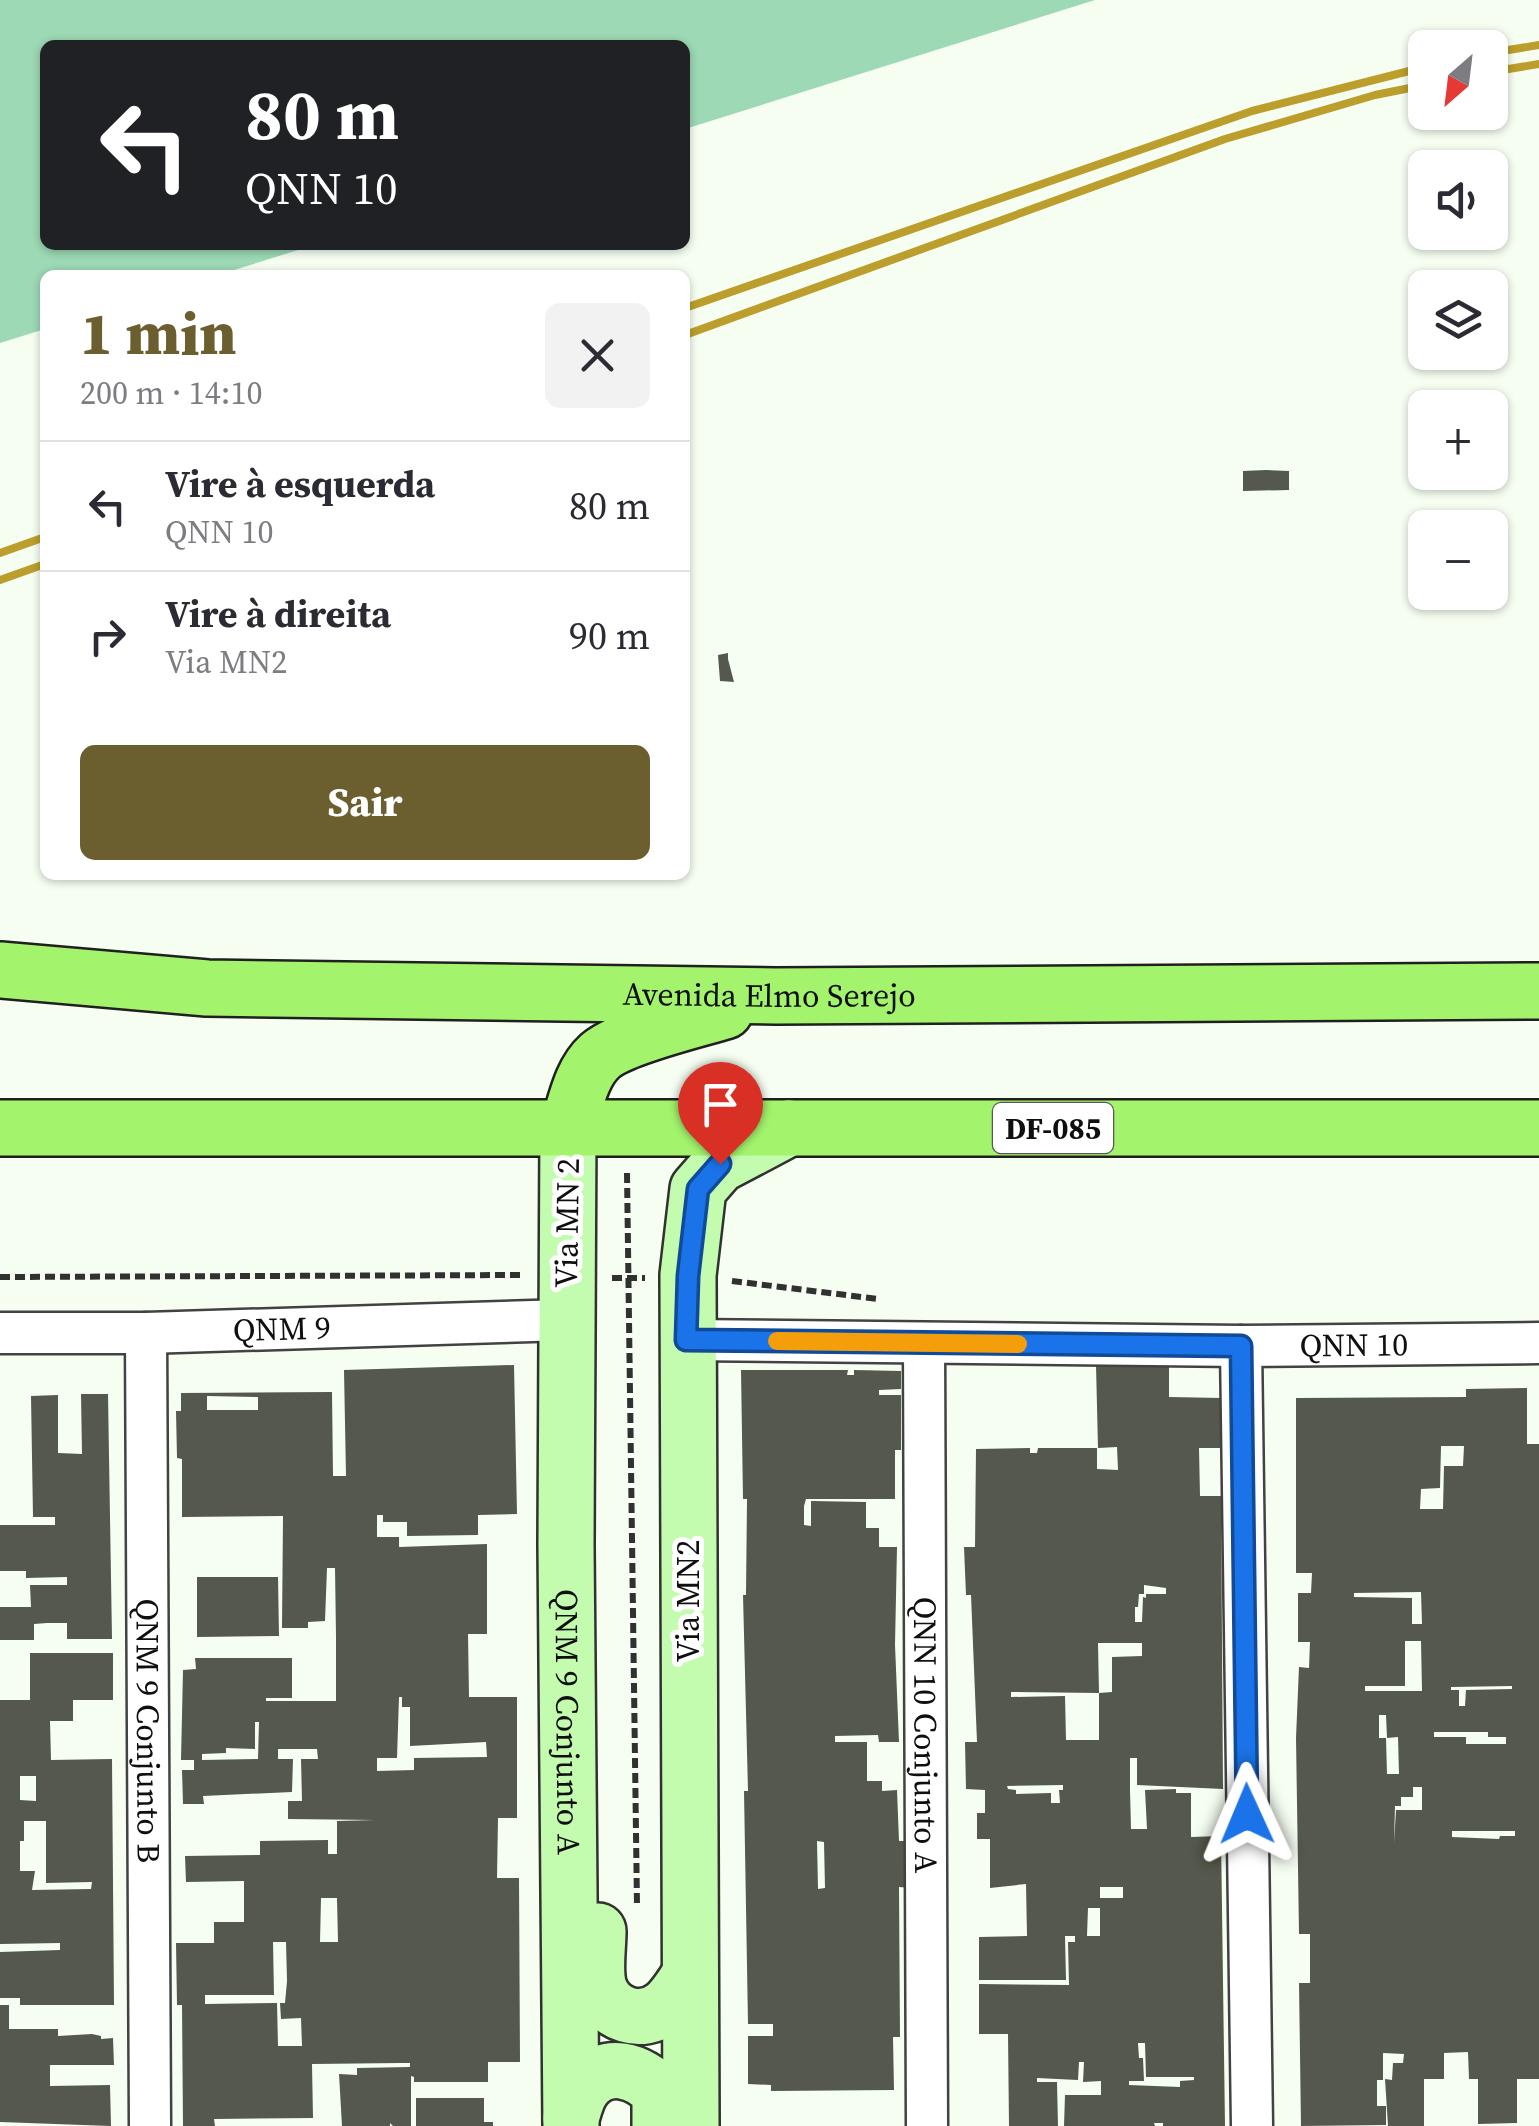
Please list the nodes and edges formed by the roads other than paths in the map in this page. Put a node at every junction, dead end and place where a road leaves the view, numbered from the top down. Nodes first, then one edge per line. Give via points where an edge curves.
1 (0, 970) edge
2 (1539, 991) edge
3 (776, 996) junction
4 (568, 1127) junction
5 (0, 1128) edge
6 (790, 1128) junction
7 (1539, 1128) edge
8 (566, 1297) junction
9 (0, 1333) edge
10 (146, 1333) junction
11 (686, 1340) junction
12 (1539, 1342) edge
13 (924, 1343) junction
14 (1241, 1346) junction
15 (566, 1545) junction
16 (690, 1975) junction
17 (571, 2122) edge
18 (150, 2126) edge
19 (660, 2126) edge
20 (691, 2126) edge
21 (927, 2126) edge
22 (1252, 2126) edge

1 - 3 main road, Avenida Elmo Serejo via 207,988
2 - 3 main road, Avenida Elmo Serejo
3 - 4 main road via 602,1054 583,1082
4 - 5 main road, DF-085
4 - 6 main road, DF-085
4 - 8 main road, Via MN 2
6 - 7 main road, DF-085
6 - 11 main road, Via MN2 via 720,1164 698,1189
8 - 10 street, QNM 9
8 - 15 main road, QNM 9 Conjunto A
9 - 10 street, QNM 9
10 - 18 street, QNM 9 Conjunto B
11 - 13 street, QNN 10
11 - 16 main road, Via MN2
12 - 14 street, QNN 10
13 - 14 street, QNN 10
13 - 21 street, QNN 10 Conjunto A
14 - 22 street
15 - 16 main road via 596,1730 598,1984 614,2010 632,2017 663,2009
15 - 17 main road, QNM 9 Conjunto A
16 - 20 main road, Via MN2
17 - 19 main road via 581,2090 619,2070 648,2080 660,2093

